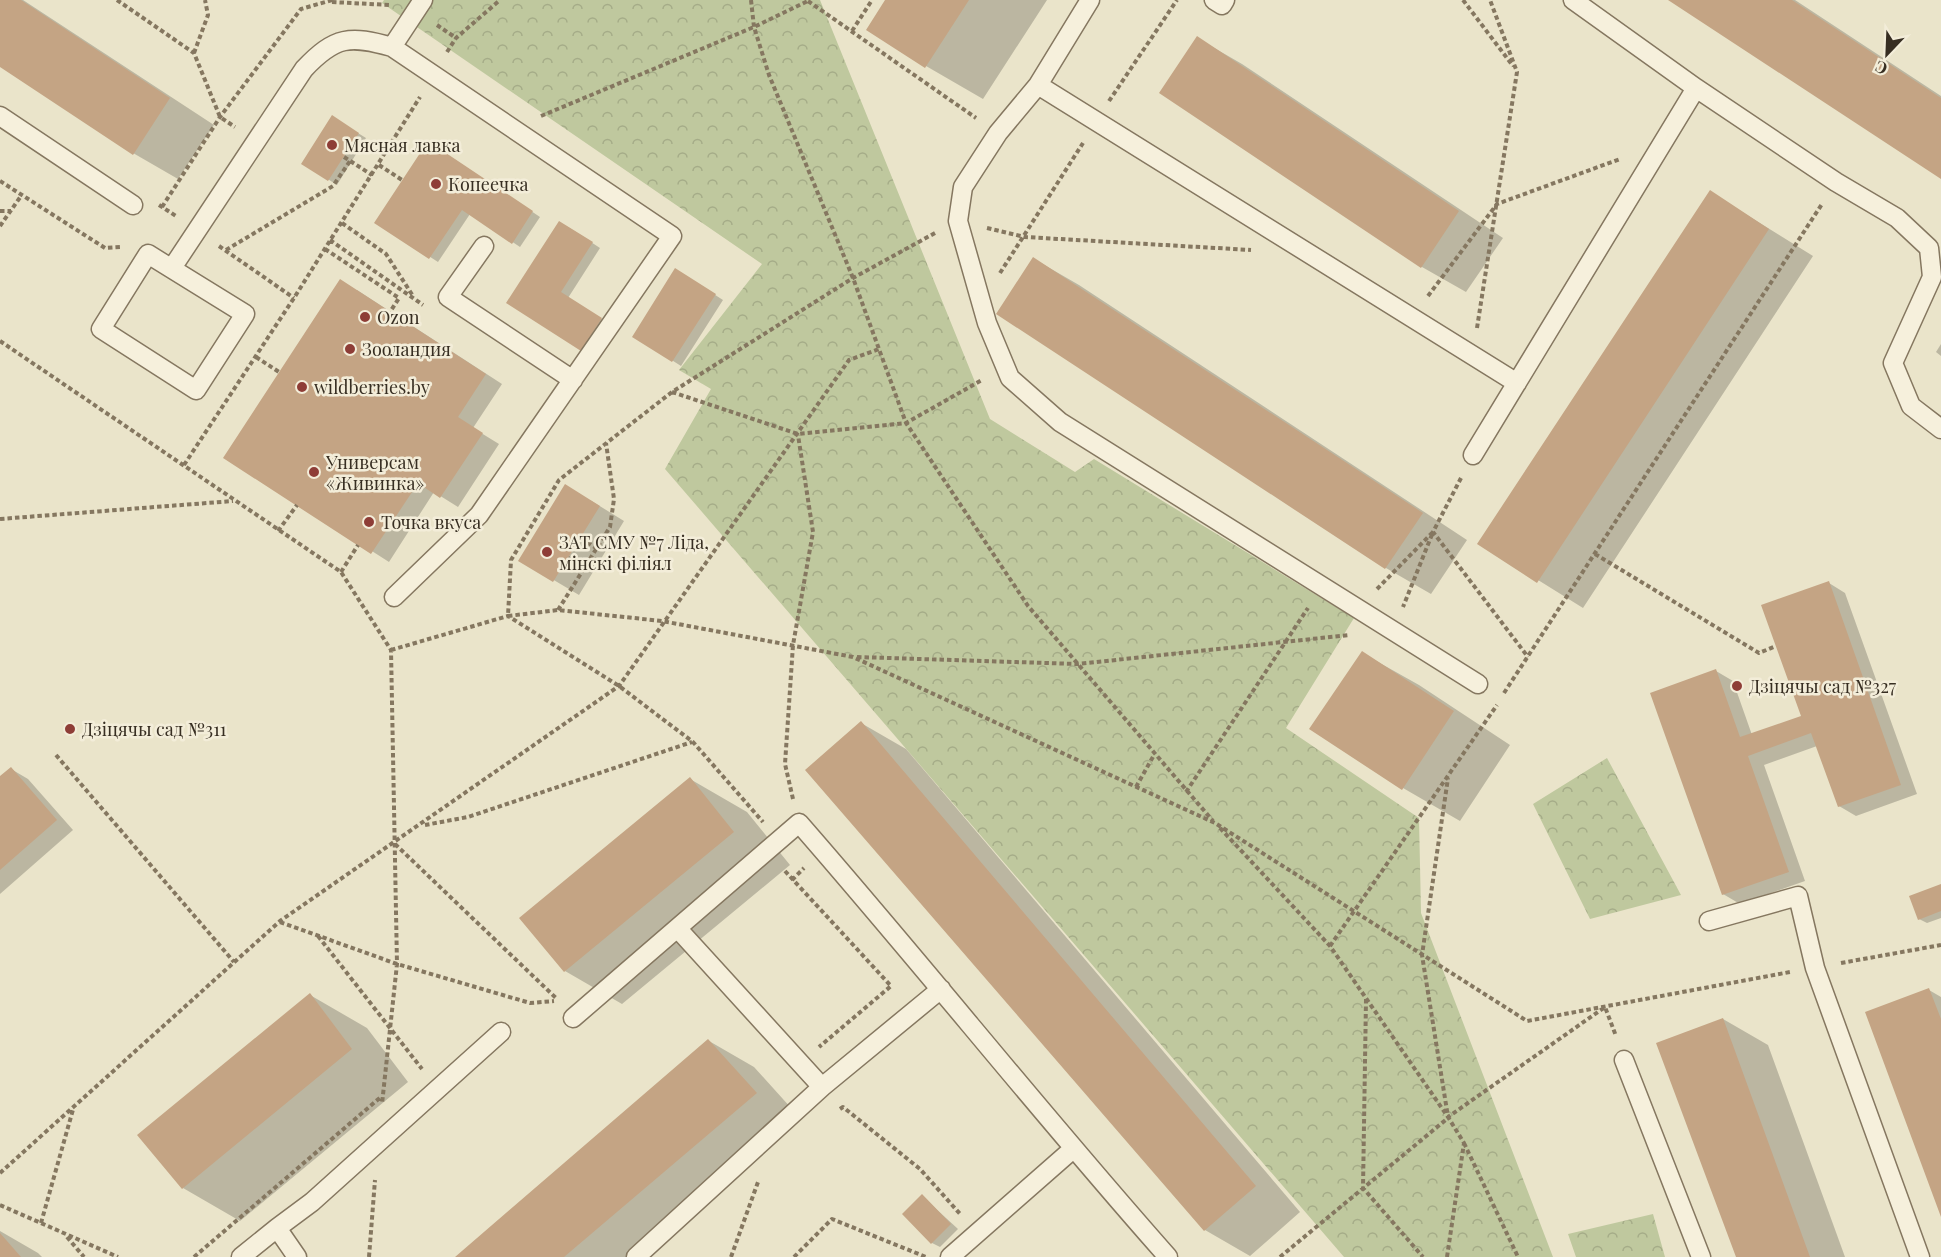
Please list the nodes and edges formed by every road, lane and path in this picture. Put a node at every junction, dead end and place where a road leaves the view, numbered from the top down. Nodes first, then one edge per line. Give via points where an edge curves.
1 (117, 0) edge
2 (205, 0) edge
3 (332, 0) edge
4 (423, 0) edge
5 (500, 0) edge
6 (751, 0) edge
7 (872, 0) edge
8 (1090, 0) edge
9 (1177, 0) edge
10 (1214, 0) edge
11 (1225, 0) edge
12 (1463, 0) edge
13 (1490, 0) edge
14 (1573, 0) edge
15 (809, 1) edge
16 (753, 27) junction
17 (852, 31) junction
18 (456, 38) dead end
19 (392, 47) junction
20 (194, 52) junction
21 (1517, 72) junction
22 (1038, 85) junction
23 (1696, 88) junction
24 (421, 95) dead end
25 (0, 116) edge
26 (220, 117) junction
27 (1096, 121) junction
28 (511, 128) junction
29 (998, 133) junction
30 (256, 140) junction
31 (1663, 144) junction
32 (344, 157) dead end
33 (350, 161) junction
34 (379, 165) junction
35 (372, 176) junction
36 (402, 180) dead end
37 (0, 181) edge
38 (1836, 182) junction
39 (21, 196) junction
40 (1497, 204) junction
41 (133, 205) dead end
42 (162, 207) dead end
43 (0, 211) edge
44 (11, 211) junction
45 (958, 221) junction
46 (342, 223) junction
47 (0, 226) edge
48 (1025, 237) junction
49 (484, 246) dead end
50 (128, 247) dead end
51 (325, 249) junction
52 (226, 250) dead end
53 (1262, 251) dead end
54 (172, 268) junction
55 (853, 278) junction
56 (1419, 293) dead end
57 (415, 299) dead end
58 (981, 301) junction
59 (390, 312) dead end
60 (0, 340) edge
61 (879, 349) junction
62 (1473, 355) junction
63 (256, 357) junction
64 (1006, 367) junction
65 (279, 372) dead end
66 (573, 380) junction
67 (1517, 383) junction
68 (672, 392) junction
69 (906, 423) junction
70 (1941, 429) edge
71 (798, 434) junction
72 (606, 442) junction
73 (1473, 455) joint
74 (184, 465) junction
75 (234, 501) junction
76 (297, 505) dead end
77 (0, 519) edge
78 (278, 531) junction
79 (1432, 532) junction
80 (580, 538) dead end
81 (358, 546) dead end
82 (599, 550) junction
83 (1595, 554) junction
84 (568, 558) dead end
85 (585, 568) junction
86 (341, 572) junction
87 (1323, 586) junction
88 (394, 597) dead end
89 (1359, 608) junction
90 (558, 610) junction
91 (508, 616) junction
92 (662, 621) junction
93 (1394, 630) junction
94 (1351, 635) dead end
95 (1285, 642) junction
96 (794, 645) junction
97 (1776, 646) dead end
98 (391, 650) junction
99 (854, 657) junction
100 (1528, 657) junction
101 (1078, 664) junction
102 (1478, 684) dead end
103 (619, 686) junction
104 (1503, 694) dead end
105 (1497, 704) dead end
106 (693, 742) junction
107 (56, 754) dead end
108 (1154, 755) junction
109 (1448, 777) junction
110 (1136, 787) junction
111 (1186, 792) junction
112 (799, 823) junction
113 (1215, 823) junction
114 (421, 825) junction
115 (394, 843) junction
116 (774, 846) junction
117 (1353, 911) junction
118 (280, 921) junction
119 (1709, 921) dead end
120 (678, 929) junction
121 (318, 936) junction
122 (1941, 945) edge
123 (1330, 946) junction
124 (1422, 955) junction
125 (234, 962) junction
126 (397, 964) junction
127 (1815, 968) junction
128 (941, 989) junction
129 (1366, 999) junction
130 (1605, 1007) junction
131 (573, 1018) dead end
132 (390, 1029) junction
133 (501, 1032) dead end
134 (1624, 1060) dead end
135 (800, 1063) junction
136 (822, 1087) junction
137 (438, 1088) junction
138 (383, 1095) junction
139 (74, 1106) junction
140 (834, 1114) dead end
141 (1448, 1117) junction
142 (378, 1140) junction
143 (1464, 1143) junction
144 (1072, 1149) junction
145 (0, 1173) edge
146 (759, 1180) dead end
147 (1363, 1188) junction
148 (0, 1205) edge
149 (41, 1223) junction
150 (277, 1228) junction
151 (977, 1233) junction
152 (64, 1234) junction
153 (84, 1257) edge
154 (118, 1257) edge
155 (194, 1257) edge
156 (241, 1257) edge
157 (297, 1257) edge
158 (369, 1257) edge
159 (636, 1257) edge
160 (731, 1257) edge
161 (794, 1257) edge
162 (927, 1257) edge
163 (951, 1257) edge
164 (1168, 1257) edge
165 (1280, 1257) edge
166 (1423, 1257) edge
167 (1447, 1257) edge
168 (1518, 1257) edge
169 (1701, 1257) edge
170 (1920, 1257) edge

1 - 20 path
2 - 20 path via 208,15
3 - 26 path via 301,9
4 - 19 lane
5 - 18 path
6 - 16 path
7 - 17 path
8 - 22 lane
9 - 27 path
10 - 11 lane via 1222,5
12 - 21 path
13 - 21 path
14 - 23 lane
15 - 16 path
15 - 17 path
16 - 28 path
16 - 55 path
17 - 29 path
19 - 28 lane
19 - 30 lane via 363,39 339,42 322,50 304,69
20 - 26 path
21 - 40 path
22 - 27 lane
22 - 29 lane
23 - 31 lane
23 - 38 lane
24 - 34 path
25 - 41 lane
26 - 30 path
26 - 42 path
27 - 48 path
27 - 62 lane
28 - 66 lane via 672,236
29 - 45 lane via 963,187
30 - 54 lane
31 - 40 path
31 - 67 lane
32 - 33 path
33 - 35 path
33 - 52 path via 333,186
34 - 35 path
34 - 36 path
35 - 46 path
37 - 39 path
38 - 70 lane via 1897,218 1929,248 1932,278 1893,363 1911,406
38 - 83 path
39 - 44 path
39 - 50 path via 105,248
40 - 56 path via 1430,297
40 - 62 path
43 - 44 path
44 - 47 path
45 - 48 path
45 - 55 path
45 - 58 lane
46 - 51 path
46 - 57 path via 386,254
48 - 53 path
48 - 58 path
49 - 66 lane via 448,297
51 - 59 path via 399,298
51 - 63 path
54 - 54 lane via 148,254 101,329 196,390 245,314
55 - 61 path
55 - 68 path
58 - 64 lane
60 - 74 path
61 - 69 path
61 - 71 path via 849,360
62 - 67 lane
63 - 65 path
63 - 74 path
64 - 69 path
64 - 87 lane via 1010,378 1060,422
66 - 88 lane via 479,515
67 - 73 lane
68 - 71 path
68 - 72 path
69 - 71 path
69 - 101 path via 1028,606
71 - 92 path
71 - 96 path via 813,532
72 - 82 path via 614,499 610,527
72 - 91 path via 559,480 511,560
73 - 79 path
74 - 75 path
75 - 77 path
75 - 78 path
76 - 78 path
78 - 86 path
79 - 89 path
79 - 93 path
79 - 100 path
80 - 82 path
81 - 86 path
82 - 85 path
83 - 97 path via 1759,653
83 - 100 path
84 - 85 path
85 - 90 path
86 - 98 path
87 - 89 lane
87 - 95 path
89 - 93 lane
90 - 91 path
90 - 92 path
91 - 98 path
91 - 103 path
92 - 96 path
92 - 103 path
93 - 102 lane
94 - 95 path
95 - 101 path
95 - 111 path
96 - 99 path
96 - 112 path via 785,764
98 - 115 path
99 - 101 path
99 - 110 path
100 - 104 path
101 - 108 path
103 - 106 path
103 - 114 path
105 - 109 path
106 - 114 path via 468,817
106 - 116 path
107 - 125 path
108 - 110 path
108 - 111 path
109 - 117 path
109 - 124 path
110 - 113 path
111 - 113 path
112 - 116 lane
112 - 128 lane
113 - 117 path
113 - 123 path
114 - 115 path
115 - 118 path
115 - 126 path
115 - 126 path via 558,1000 530,1003
116 - 120 lane
116 - 135 path via 792,880 891,986
117 - 123 path
117 - 124 path
118 - 121 path
118 - 125 path
119 - 127 lane via 1797,896
120 - 131 lane
120 - 135 lane
121 - 126 path
121 - 132 path
122 - 127 path
123 - 129 path
124 - 130 path via 1527,1021
124 - 141 path
125 - 139 path
126 - 132 path
127 - 130 path
127 - 170 lane
128 - 136 lane
128 - 144 lane
129 - 141 path
129 - 147 path
130 - 141 path
132 - 137 path
132 - 138 path
133 - 137 lane
134 - 169 lane
135 - 136 lane
136 - 159 lane
137 - 142 lane
138 - 142 path
138 - 155 path
139 - 145 path
139 - 149 path
140 - 151 path via 843,1107 920,1169
141 - 143 path
141 - 147 path
142 - 150 lane via 312,1202
142 - 158 path
143 - 167 path
143 - 168 path
144 - 151 lane
144 - 164 lane
146 - 160 path
147 - 165 path
147 - 166 path
148 - 149 path
149 - 152 path
150 - 156 lane
150 - 157 lane
151 - 163 lane
152 - 153 path
152 - 154 path
161 - 162 path via 832,1219

